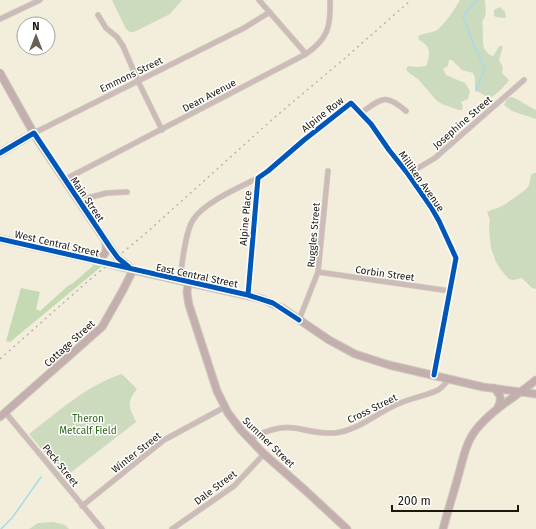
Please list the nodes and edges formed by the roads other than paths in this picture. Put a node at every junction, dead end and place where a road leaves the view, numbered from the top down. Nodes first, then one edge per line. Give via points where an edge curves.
1 (40, 0) edge
2 (260, 0) edge
3 (330, 0) edge
4 (270, 12) junction
5 (98, 15) dead end
6 (0, 19) edge
7 (306, 54) junction
8 (0, 73) edge
9 (524, 80) dead end
10 (138, 81) junction
11 (351, 102) joint
12 (406, 111) dead end
13 (361, 113) junction
14 (162, 130) junction
15 (34, 133) junction
16 (304, 140) joint
17 (0, 153) edge
18 (328, 171) dead end
19 (408, 174) junction
20 (258, 178) junction
21 (64, 180) junction
22 (126, 192) dead end
23 (78, 200) junction
24 (0, 239) edge
25 (105, 240) junction
26 (94, 260) junction
27 (133, 270) junction
28 (318, 272) junction
29 (180, 280) junction
30 (188, 282) junction
31 (450, 291) junction
32 (248, 295) junction
33 (299, 320) junction
34 (434, 375) junction
35 (449, 379) junction
36 (536, 380) edge
37 (494, 388) junction
38 (522, 392) junction
39 (536, 394) edge
40 (225, 407) junction
41 (497, 409) junction
42 (2, 415) edge
43 (250, 439) junction
44 (264, 454) junction
45 (82, 506) junction
46 (102, 529) edge
47 (172, 529) edge
48 (347, 529) edge
49 (443, 529) edge

1 - 6 street
2 - 4 street
3 - 7 street, Dean Avenue via 326,32 318,46
4 - 7 street
4 - 10 street, Emmons Street via 244,28
5 - 10 street via 123,46
7 - 14 street, Dean Avenue
8 - 15 main road, Main Street
9 - 19 street, Josephine Street via 435,158
10 - 14 street
10 - 15 street, Emmons Street
11 - 13 street, Milliken Avenue
11 - 16 street, Alpine Row
12 - 13 street via 394,101 386,99 378,101
13 - 19 street, Milliken Avenue
14 - 21 street, Dean Avenue
15 - 17 main road, Emmons Street
15 - 21 main road, Main Street
16 - 20 street, Alpine Place
18 - 28 street, Ruggles Street
19 - 31 street, Milliken Avenue via 439,221 456,258
20 - 29 street via 217,200 193,218 186,240
20 - 32 street, Alpine Place
21 - 23 main road, Main Street
22 - 23 street via 107,193
23 - 25 main road, Main Street
24 - 26 main road, West Central Street
25 - 26 main road, West Central Street, bridge via 106,253
25 - 27 main road, Main Street, bridge via 118,258
26 - 27 main road, West Central Street, bridge
27 - 29 main road, East Central Street
27 - 42 main road, Cottage Street via 102,326
28 - 31 street, Corbin Street
28 - 33 street, Ruggles Street
29 - 30 main road, East Central Street
30 - 32 main road, East Central Street
30 - 40 main road, Summer Street via 189,305 217,391
31 - 34 street, Milliken Avenue
32 - 33 main road, East Central Street via 272,303
33 - 34 main road, East Central Street via 328,340 355,354
34 - 35 main road, East Central Street
35 - 37 main road, East Central Street
35 - 43 street, Cross Street via 440,389 398,404 355,427 342,431 322,433 284,428 260,433
36 - 38 main road
37 - 38 main road, East Central Street
37 - 41 main road via 501,396
38 - 39 main road, East Central Street
38 - 41 main road
40 - 43 main road, Summer Street
40 - 45 street, Winter Street via 164,440
41 - 49 main road via 475,432 468,445
42 - 45 street, Peck Street
43 - 44 main road, Summer Street
44 - 47 street, Dale Street via 234,486
44 - 48 main road, Summer Street
45 - 46 street, Peck Street

